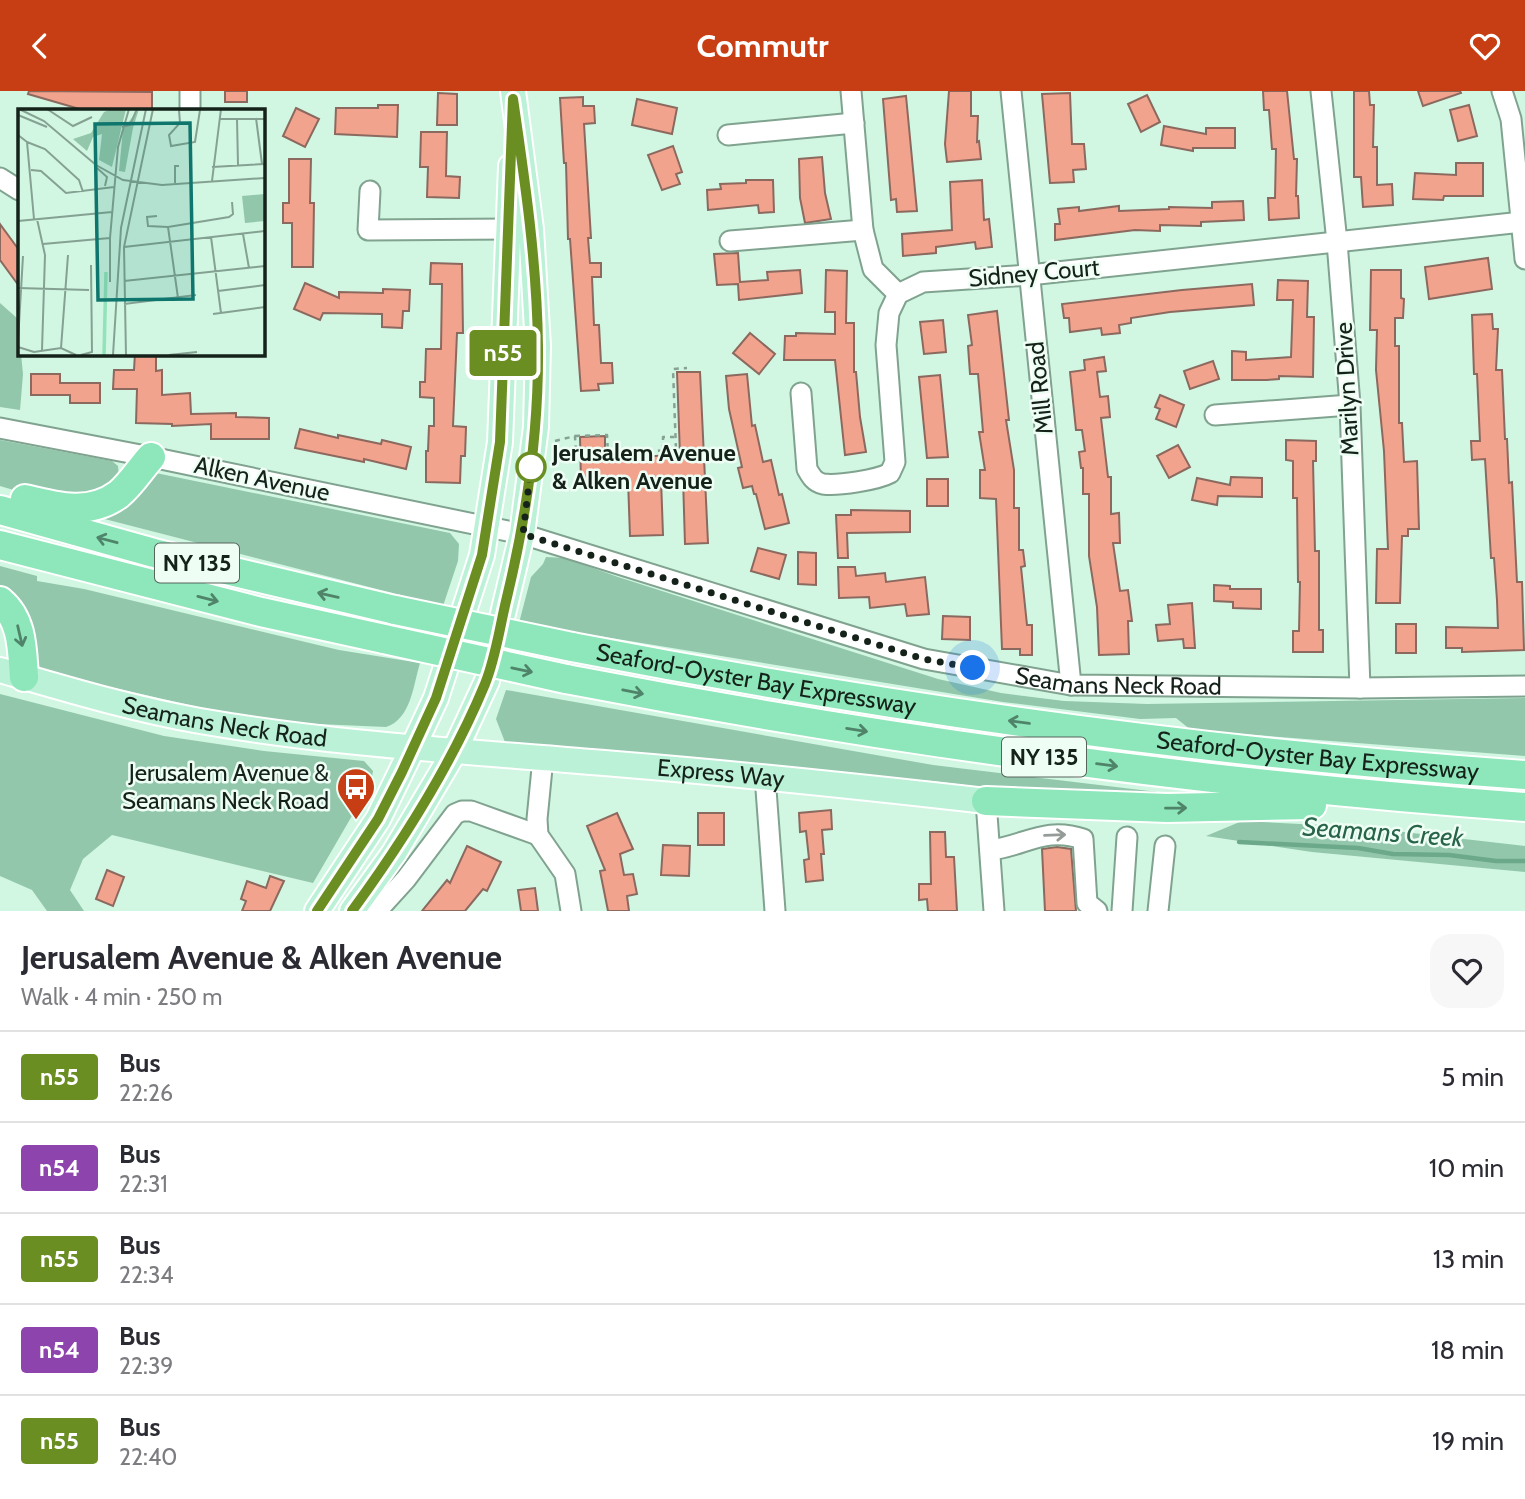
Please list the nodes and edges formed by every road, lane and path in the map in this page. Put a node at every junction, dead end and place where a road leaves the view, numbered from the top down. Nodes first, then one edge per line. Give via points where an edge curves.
1 (190, 91) edge
2 (851, 91) edge
3 (1011, 91) edge
4 (1321, 91) edge
5 (1502, 91) edge
6 (513, 95) edge
7 (190, 109) edge
8 (854, 123) junction
9 (728, 135) dead end
10 (0, 178) edge
11 (18, 189) edge
12 (370, 191) dead end
13 (1521, 222) junction
14 (520, 229) junction
15 (863, 230) junction
16 (730, 241) dead end
17 (1337, 242) junction
18 (1525, 259) edge
19 (1029, 275) junction
20 (898, 294) junction
21 (687, 368) dead end
22 (801, 393) dead end
23 (1350, 405) junction
24 (1216, 415) dead end
25 (0, 428) edge
26 (575, 436) junction
27 (676, 437) junction
28 (552, 442) dead end
29 (663, 450) junction
30 (576, 455) dead end
31 (151, 457) junction
32 (0, 493) edge
33 (0, 510) edge
34 (487, 526) junction
35 (523, 534) junction
36 (0, 545) edge
37 (0, 601) edge
38 (12, 673) edge
39 (1072, 685) junction
40 (1525, 686) edge
41 (1360, 688) junction
42 (413, 747) junction
43 (454, 752) junction
44 (543, 758) junction
45 (1525, 775) edge
46 (765, 776) junction
47 (986, 801) junction
48 (1520, 807) edge
49 (538, 835) junction
50 (1127, 837) dead end
51 (1165, 846) dead end
52 (990, 850) junction
53 (317, 911) edge
54 (352, 911) edge
55 (377, 911) edge
56 (571, 911) edge
57 (775, 911) edge
58 (995, 911) edge
59 (1097, 911) edge
60 (1122, 911) edge
61 (1158, 911) edge

1 - 7 street
2 - 8 street
3 - 19 street, Mill Road
4 - 17 street, Marilyn Drive
5 - 13 street via 1511,119
6 - 14 main road
8 - 9 street
8 - 15 street
10 - 11 street
12 - 14 street via 369,230
13 - 17 street, Sidney Court
13 - 18 street
14 - 34 main road via 500,442
14 - 35 main road via 538,359 536,426
15 - 16 street
15 - 20 street via 873,269
17 - 19 street, Sidney Court
17 - 23 street, Marilyn Drive
19 - 20 street, Sidney Court via 923,282
19 - 39 street, Mill Road
20 - 22 street via 889,313 886,345 895,462 890,473 878,480 823,484 813,479 807,469
21 - 27 path via 673,369
23 - 24 street
23 - 41 street, Marilyn Drive
25 - 31 street, Alken Avenue
26 - 28 path
26 - 29 path via 607,435 608,453
26 - 30 path
27 - 29 path via 676,450
27 - 29 path via 663,437
31 - 32 highway via 120,493 83,509
31 - 34 street, Alken Avenue
45 -> 33 highway, Seaford-Oyster Bay Expressway / NY 135, bridge via 1269,753 781,686 395,610
34 - 35 street, Alken Avenue
34 - 42 main road via 436,698
35 - 39 street, Seamans Neck Road via 924,659
35 - 43 main road via 487,681
36 -> 48 highway, Seaford-Oyster Bay Expressway / NY 135, bridge via 261,612 566,679 776,717 1008,753 1266,785
37 -> 38 highway via 18,627
38 - 42 main road, Seamans Neck Road via 68,691 199,721
39 - 41 street, Seamans Neck Road
40 - 41 street, Seamans Neck Road
42 - 43 main road, Seamans Neck Road
42 - 53 main road via 378,819
43 - 44 main road, Express Way
43 - 54 main road via 394,853
44 - 46 main road, Express Way
44 - 49 street
46 - 47 main road, Express Way
46 - 57 street
47 -> 48 highway via 1159,808 1292,804
47 - 52 street
49 - 55 street via 471,811 455,814
49 - 56 street via 565,874
50 - 60 street
51 - 61 street
52 - 58 street
52 -> 59 street via 1039,835 1069,834 1083,839 1087,903

